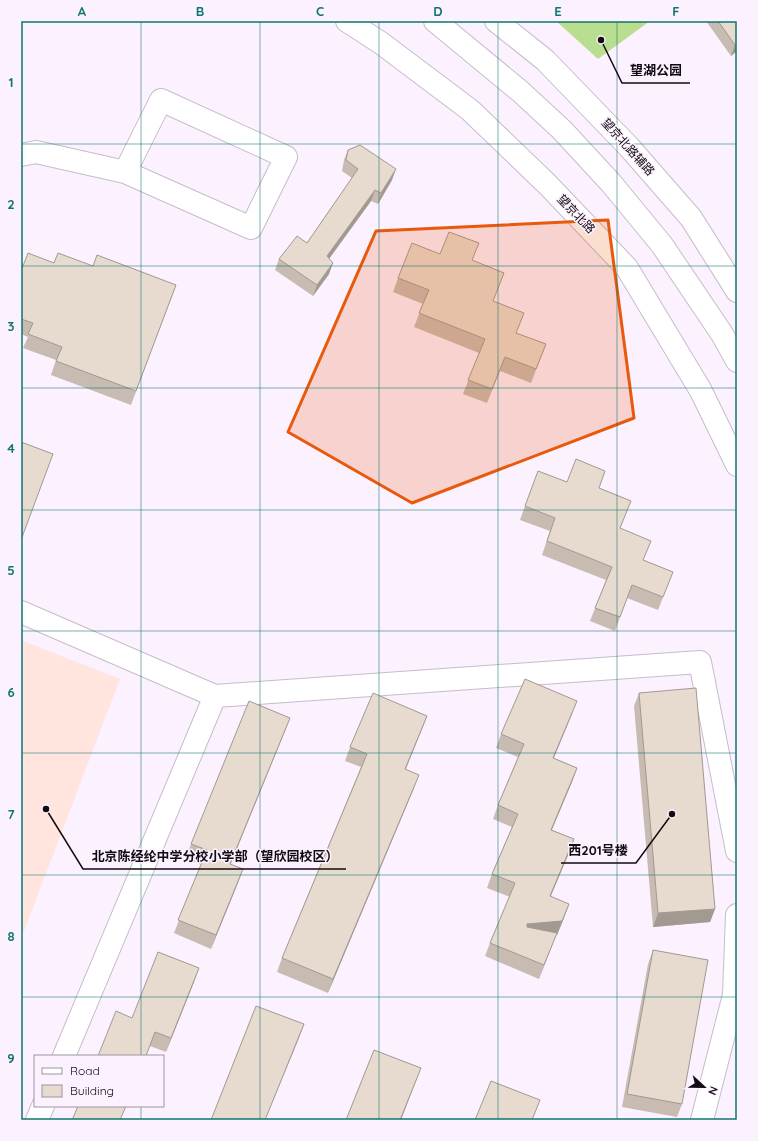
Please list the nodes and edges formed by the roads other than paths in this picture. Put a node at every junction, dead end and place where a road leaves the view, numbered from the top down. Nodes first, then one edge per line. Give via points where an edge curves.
1 (347, 21) edge
2 (435, 21) edge
3 (496, 21) edge
4 (21, 155) edge
5 (125, 172) junction
6 (737, 291) edge
7 (737, 361) edge
8 (737, 465) edge
9 (21, 612) edge
10 (215, 696) junction
11 (737, 851) edge
12 (737, 915) edge
13 (64, 1055) edge
14 (43, 1107) edge
15 (37, 1120) edge
16 (702, 1120) edge

1 - 8 street, 望京北路 via 470,110 547,184 627,268 701,391
2 - 7 street via 527,97 611,183 662,245 722,334
3 - 6 street, 望京北路辅路 via 545,60 630,147 691,218
4 - 5 street via 36,152
5 - 5 street via 251,228 286,157 161,100
9 - 10 street
10 - 11 street via 700,662
10 - 13 street
12 - 16 street via 734,995
14 - 15 street

